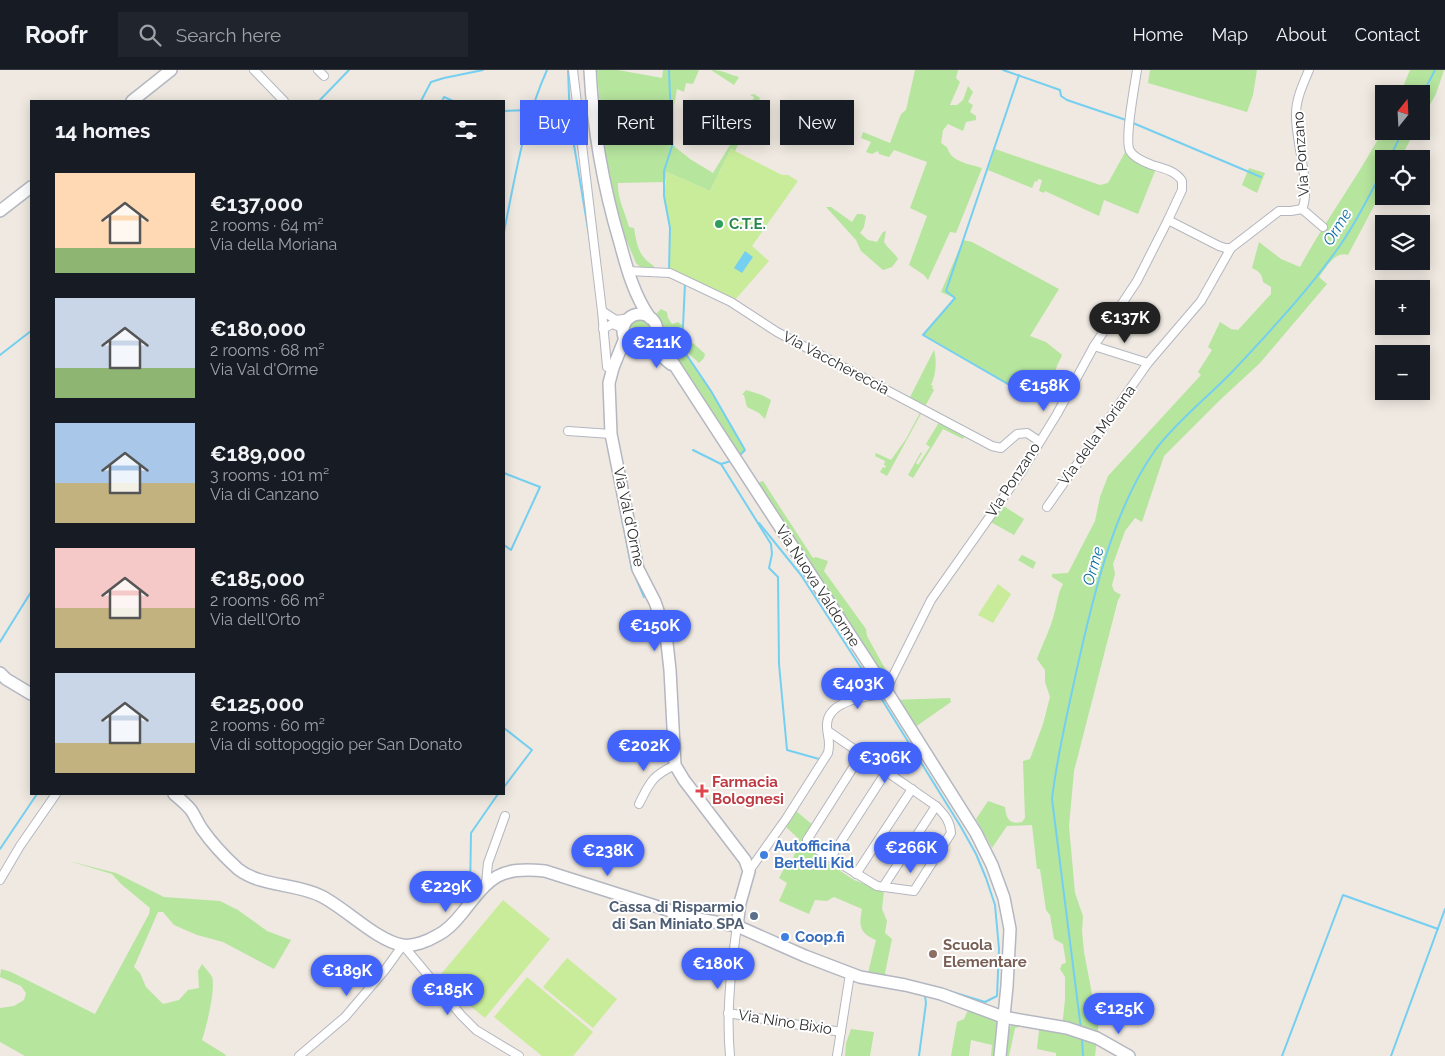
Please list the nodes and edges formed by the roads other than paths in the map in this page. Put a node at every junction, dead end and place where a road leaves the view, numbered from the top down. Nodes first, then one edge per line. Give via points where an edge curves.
1 (171, 70) edge
2 (254, 70) edge
3 (573, 70) edge
4 (590, 70) edge
5 (1137, 70) edge
6 (1309, 70) edge
7 (133, 100) edge
8 (283, 100) edge
9 (30, 188) edge
10 (1302, 209) junction
11 (0, 211) edge
12 (1168, 220) junction
13 (1323, 227) dead end
14 (1231, 248) junction
15 (628, 271) junction
16 (633, 287) junction
17 (602, 312) junction
18 (631, 317) junction
19 (650, 318) junction
20 (603, 329) junction
21 (657, 334) junction
22 (624, 335) junction
23 (1094, 346) junction
24 (641, 348) junction
25 (1148, 364) junction
26 (610, 367) junction
27 (681, 374) junction
28 (568, 431) dead end
29 (611, 434) junction
30 (1039, 441) junction
31 (1047, 507) dead end
32 (0, 672) edge
33 (887, 692) junction
34 (30, 693) edge
35 (827, 728) junction
36 (860, 755) junction
37 (675, 766) junction
38 (886, 772) junction
39 (912, 789) junction
40 (55, 795) edge
41 (175, 795) edge
42 (639, 804) dead end
43 (936, 806) junction
44 (505, 816) dead end
45 (831, 857) junction
46 (749, 871) junction
47 (856, 874) junction
48 (0, 880) edge
49 (486, 884) junction
50 (883, 888) junction
51 (737, 926) junction
52 (403, 945) junction
53 (850, 974) junction
54 (728, 1013) junction
55 (1003, 1017) junction
56 (841, 1032) junction
57 (728, 1054) edge
58 (299, 1056) edge
59 (519, 1056) edge
60 (837, 1056) edge
61 (1000, 1056) edge
62 (1129, 1056) edge

1 - 7 street
2 - 8 street
3 - 17 street, Via Val d'Orme
4 - 15 street, Via Nuova Valdorme via 596,140 607,200
5 - 12 street, Via Ponzano via 1128,147 1137,158 1176,173 1182,180 1182,190
6 - 10 street, Via Ponzano via 1296,112 1296,133 1305,187
9 - 11 street
10 - 13 street, Via Ponzano
10 - 14 street, Via Ponzano via 1279,211
12 - 14 street via 1219,246
12 - 23 street, Via Ponzano via 1137,281
14 - 25 street, Via della Moriana via 1200,301
15 - 16 street, Via Nuova Valdorme
15 - 30 street, Via Vacchereccia via 670,273 716,294 778,332 992,446 1002,448 1017,434 1027,433
16 - 18 street, Via Nuova Valdorme via 635,304
16 - 19 street, Via Nuova Valdorme
17 - 18 street via 616,320
17 - 20 street, Via Val d'Orme
18 - 19 street via 641,315
18 - 22 street, Via Nuova Valdorme via 626,322
19 - 21 street, Via Nuova Valdorme via 656,325
20 - 22 street via 612,324 620,326
20 - 26 street, Via Val d'Orme
21 - 24 street via 654,342
21 - 27 street, Via Nuova Valdorme
22 - 24 street, Via Nuova Valdorme via 633,347
22 - 26 street, Via Val d'Orme
23 - 25 street
23 - 30 street, Via Ponzano
24 - 26 street
24 - 27 street, Via Nuova Valdorme via 667,360
25 - 31 street, Via della Moriana
26 - 29 street, Via Val d'Orme
27 - 33 street, Via Nuova Valdorme
28 - 29 street
29 - 37 street, Via Val d'Orme via 638,569 655,602 666,634
30 - 33 street, Via Ponzano via 1022,471 931,600
32 - 34 street
33 - 35 street via 845,703 833,711
33 - 55 street, Via Nuova Valdorme via 976,834 1004,898 1010,929
35 - 36 street
35 - 46 street via 828,753
36 - 38 street
36 - 45 street via 807,840
37 - 42 street via 651,780
37 - 46 street via 745,860
38 - 39 street
38 - 45 street
39 - 43 street
39 - 47 street
40 - 48 street
41 - 52 street via 239,869 255,877 323,896 384,938
43 - 50 street
43 - 50 street via 946,816 951,833 914,891
44 - 49 street via 488,863
45 - 47 street
46 - 51 street
47 - 50 street
49 - 51 street via 499,874 545,871 693,918
49 - 52 street via 455,922 440,934
51 - 53 street
51 - 54 street
52 - 58 street via 345,1017
52 - 59 street via 476,1030
53 - 55 street via 941,994
53 - 56 street
54 - 56 street, Via Nino Bixio
54 - 57 street
55 - 61 street, Via Nuova Valdorme
55 - 62 street via 1068,1028 1097,1038
56 - 60 street

